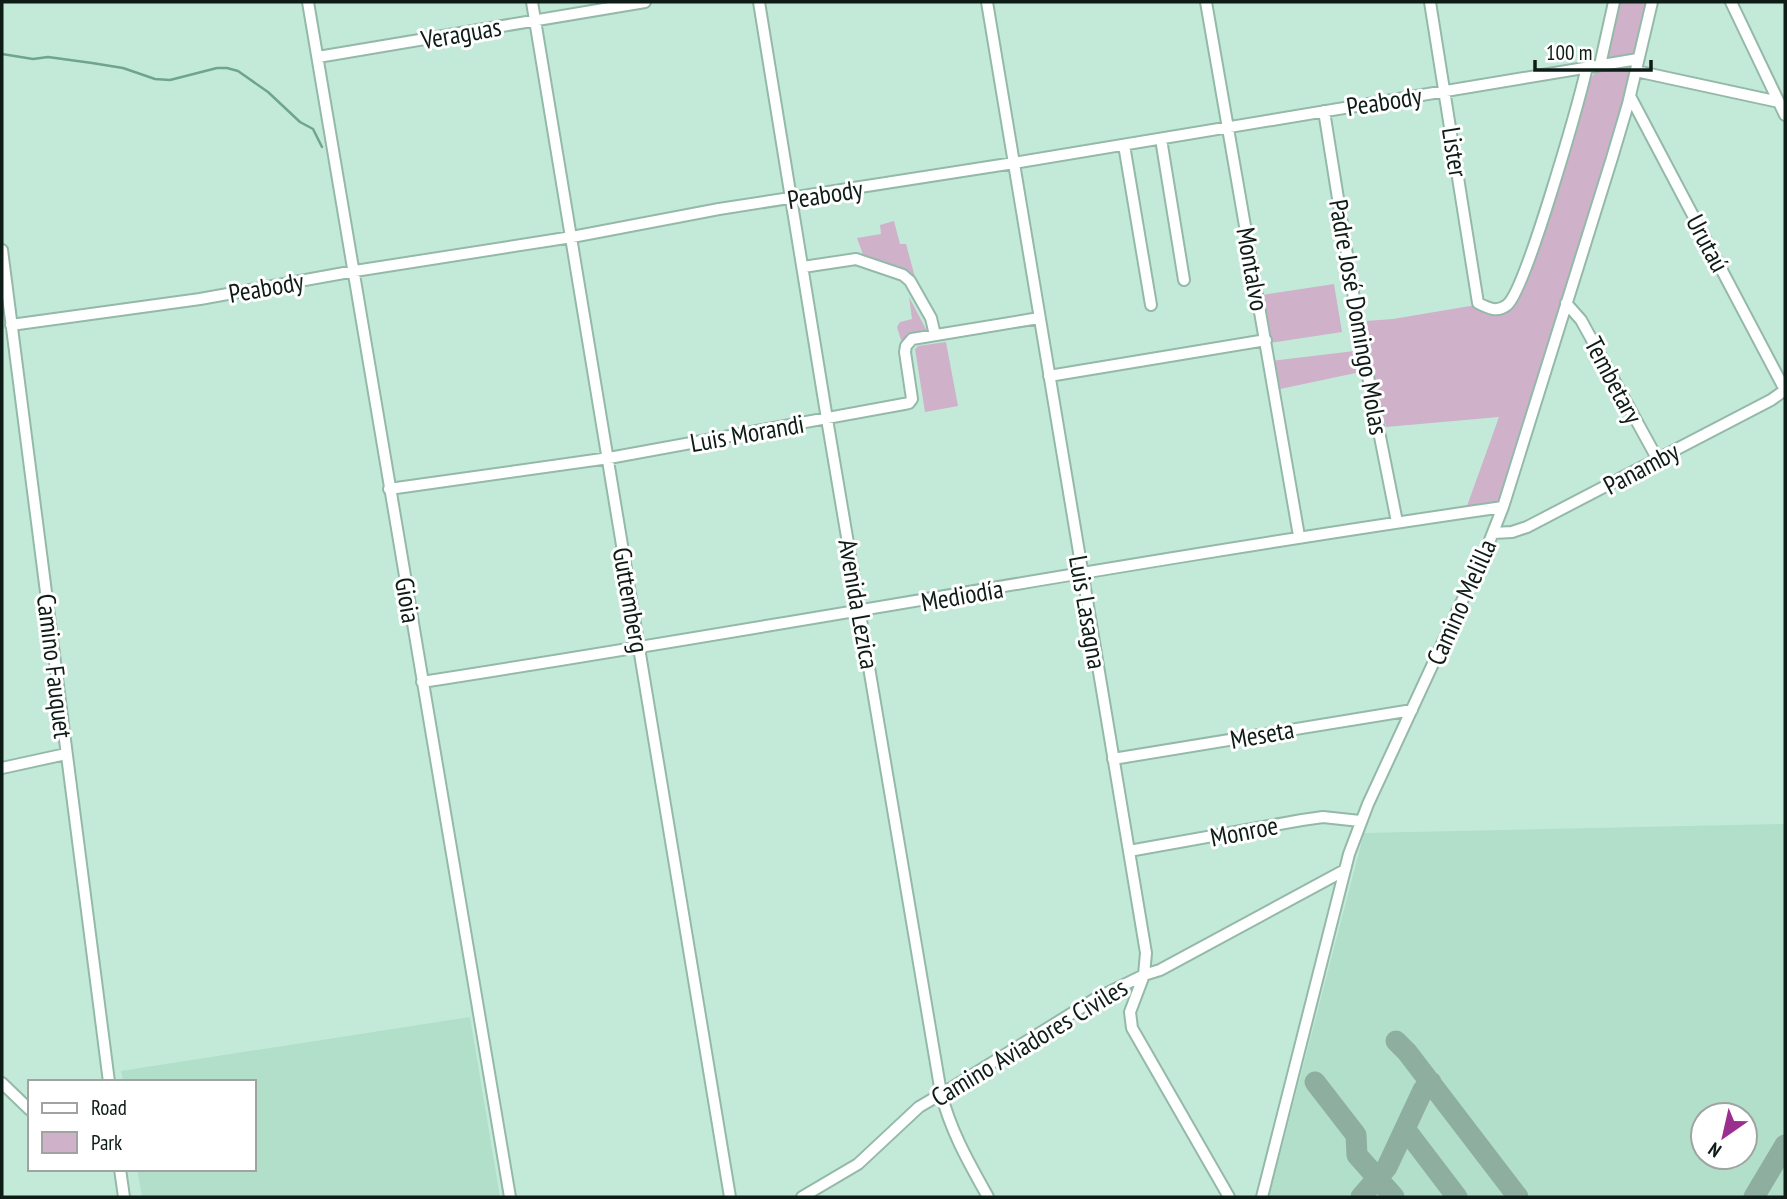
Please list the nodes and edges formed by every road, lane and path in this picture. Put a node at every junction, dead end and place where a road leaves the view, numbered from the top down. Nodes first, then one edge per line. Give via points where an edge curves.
1 (308, 2) edge
2 (532, 2) edge
3 (645, 2) edge
4 (759, 2) edge
5 (987, 2) edge
6 (1206, 2) edge
7 (1430, 2) edge
8 (1614, 2) edge
9 (1652, 2) edge
10 (1731, 2) edge
11 (535, 20) junction
12 (318, 57) junction
13 (1600, 65) junction
14 (1637, 65) junction
15 (1587, 67) junction
16 (1446, 91) junction
17 (1630, 96) junction
18 (1779, 102) junction
19 (1324, 111) junction
20 (1785, 115) edge
21 (1228, 127) junction
22 (1161, 139) junction
23 (1124, 145) junction
24 (1014, 163) junction
25 (792, 199) junction
26 (572, 237) junction
27 (2, 250) edge
28 (803, 267) junction
29 (355, 271) junction
30 (1184, 280) dead end
31 (1566, 303) junction
32 (1151, 305) dead end
33 (1039, 318) junction
34 (11, 325) junction
35 (935, 335) junction
36 (1266, 340) junction
37 (1049, 376) junction
38 (1785, 390) edge
39 (827, 419) junction
40 (609, 457) junction
41 (1658, 460) junction
42 (389, 489) junction
43 (1503, 507) junction
44 (1397, 522) junction
45 (1493, 533) junction
46 (1299, 536) junction
47 (1081, 574) junction
48 (860, 612) junction
49 (639, 649) junction
50 (422, 682) junction
51 (1412, 710) junction
52 (66, 754) junction
53 (1113, 759) junction
54 (2, 768) edge
55 (1360, 821) junction
56 (1129, 851) junction
57 (1345, 870) junction
58 (1144, 975) junction
59 (109, 1080) edge
60 (2, 1083) edge
61 (942, 1093) junction
62 (28, 1108) edge
63 (120, 1171) edge
64 (124, 1197) edge
65 (510, 1197) edge
66 (730, 1197) edge
67 (802, 1197) edge
68 (988, 1197) edge
69 (1229, 1197) edge
70 (1262, 1197) edge

1 - 12 street, Gioia
2 - 11 street, Guttemberg
3 - 11 street, Veraguas
4 - 25 street, Avenida Lezica
5 - 24 street, Luis Lasagna
6 - 21 street, Montalvo
7 - 16 street, Lister
8 - 13 street
9 - 14 street, Camino Melilla
10 - 18 street
11 - 12 street, Veraguas
11 - 26 street, Guttemberg
12 - 29 street, Gioia
13 - 14 street, Peabody
13 - 15 street, Peabody
14 - 17 street, Camino Melilla
14 - 18 street
15 - 16 street, Peabody
15 - 16 street, Lister via 1520,283 1510,302 1500,309 1478,303
16 - 19 street, Peabody
17 - 31 street, Camino Melilla
17 - 38 street, Urutaú
18 - 20 street
19 - 21 street, Peabody
19 - 44 street, Padre José Domingo Molas via 1360,336
21 - 22 street, Peabody
21 - 36 street, Montalvo
22 - 23 street, Peabody
22 - 30 street
23 - 24 street, Peabody
23 - 32 street
24 - 25 street, Peabody
24 - 33 street, Luis Lasagna
25 - 26 street, Peabody
25 - 28 street, Avenida Lezica
26 - 29 street, Peabody
26 - 40 street, Guttemberg
27 - 34 street, Camino Fauquet
28 - 35 street via 858,259 903,275 931,318
28 - 39 street, Avenida Lezica
29 - 34 street, Peabody via 200,299
29 - 42 street, Gioia
31 - 41 street, Tembetary via 1581,320
31 - 43 street, Camino Melilla
33 - 35 street, Luis Morandi
33 - 37 street, Luis Lasagna
34 - 52 street, Camino Fauquet
35 - 39 street, Luis Morandi via 912,339 906,346 909,403
36 - 37 street
36 - 46 street, Montalvo
37 - 47 street, Luis Lasagna
38 - 41 street, Panamby
39 - 40 street, Luis Morandi
39 - 48 street, Avenida Lezica
40 - 42 street, Luis Morandi
40 - 49 street, Guttemberg
41 - 45 street, Panamby via 1527,527
42 - 50 street, Gioia
43 - 44 street, Mediodía
43 - 45 street, Camino Melilla
44 - 46 street, Mediodía
45 - 51 street, Camino Melilla
46 - 47 street, Mediodía
47 - 48 street, Mediodía
47 - 53 street, Luis Lasagna
48 - 49 street, Mediodía
48 - 61 street, Avenida Lezica
49 - 50 street, Mediodía
49 - 66 street, Guttemberg
50 - 65 street, Gioia
51 - 53 street, Meseta
51 - 55 street, Camino Melilla
52 - 54 street
52 - 59 street, Camino Fauquet
53 - 56 street, Luis Lasagna
55 - 56 street, Monroe via 1323,817
55 - 57 street, Camino Melilla
56 - 58 street, Luis Lasagna via 1146,953
57 - 58 street, Camino Aviadores Civiles
57 - 70 street, Camino Melilla
58 - 61 street, Camino Aviadores Civiles via 1095,999
58 - 69 street, Luis Lasagna via 1130,1012 1132,1028
60 - 62 street
61 - 67 street, Camino Aviadores Civiles via 911,1114 858,1164
61 - 68 street, Avenida Lezica via 959,1146
63 - 64 street

